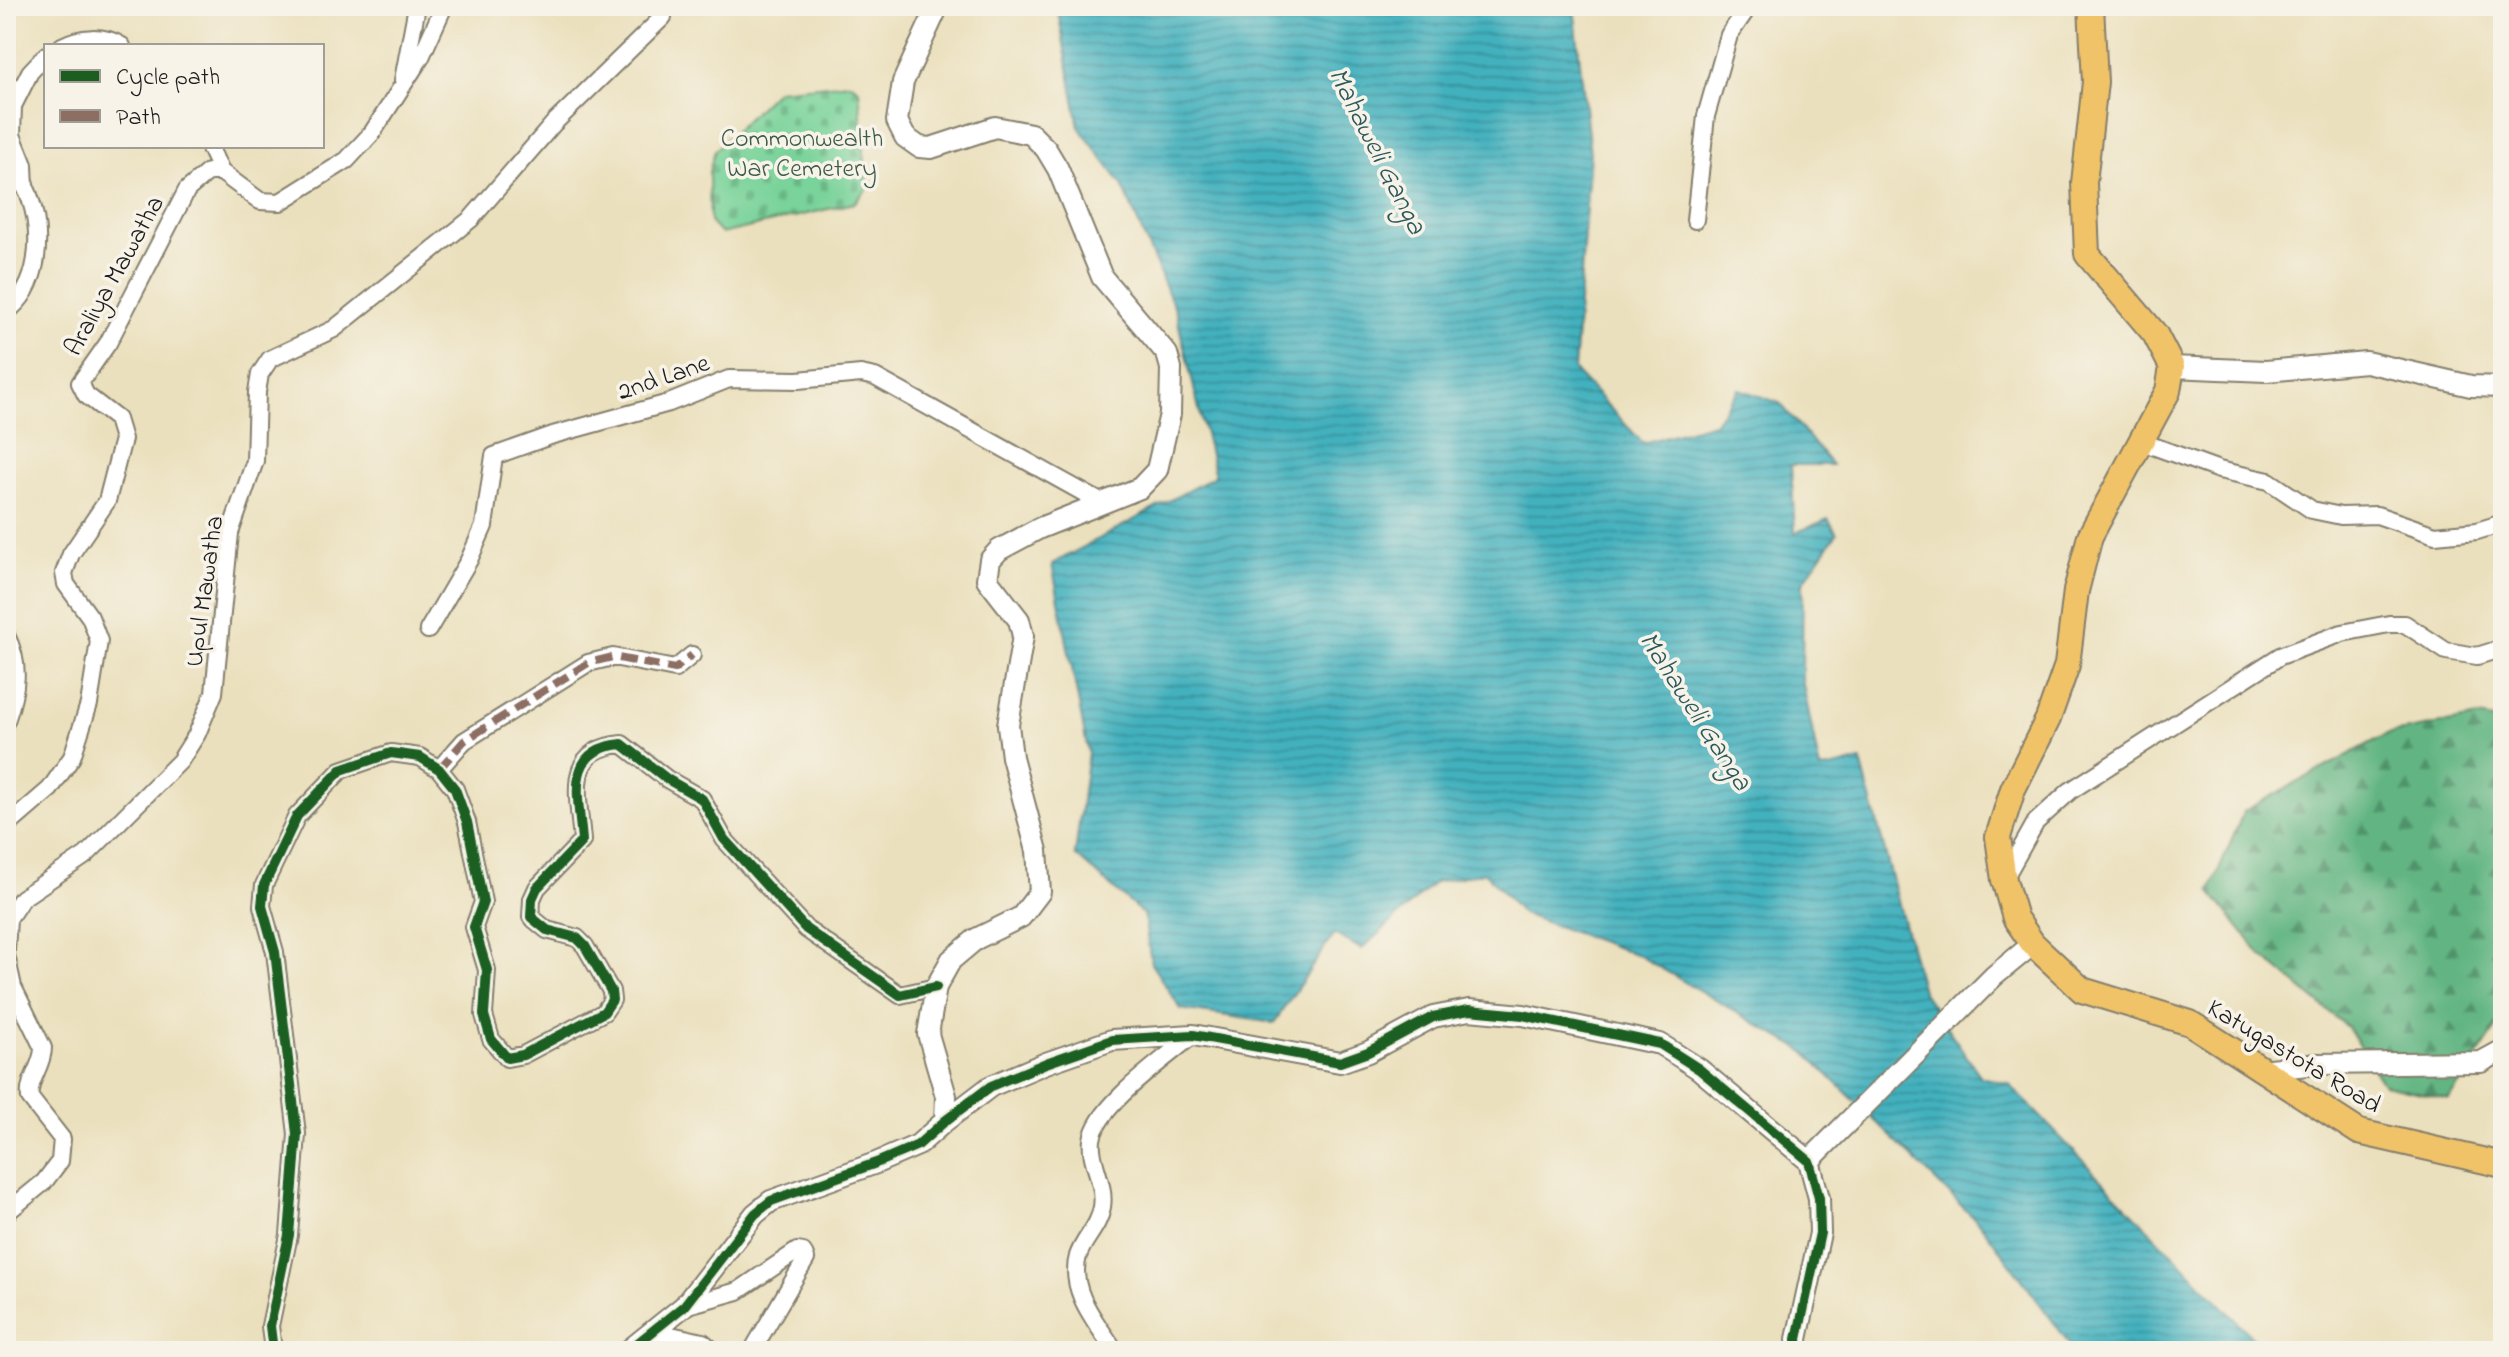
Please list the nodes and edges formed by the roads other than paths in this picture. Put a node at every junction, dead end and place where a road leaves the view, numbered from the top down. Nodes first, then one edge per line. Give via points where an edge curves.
1 (417, 6) edge
2 (444, 6) edge
3 (661, 6) edge
4 (938, 6) edge
5 (1749, 6) edge
6 (2091, 6) edge
7 (66, 44) edge
8 (119, 44) edge
9 (44, 57) edge
10 (403, 86) junction
11 (210, 148) edge
12 (6, 161) edge
13 (221, 172) junction
14 (25, 187) junction
15 (1695, 220) dead end
16 (6, 312) edge
17 (2172, 367) junction
18 (2503, 387) edge
19 (2142, 442) junction
20 (1104, 504) junction
21 (2503, 523) edge
22 (428, 630) dead end
23 (6, 635) edge
24 (2503, 648) edge
25 (692, 655) dead end
26 (6, 721) edge
27 (439, 769) junction
28 (6, 827) edge
29 (2004, 880) junction
30 (2033, 944) junction
31 (6, 953) edge
32 (936, 987) junction
33 (1193, 1035) junction
34 (2503, 1050) edge
35 (2260, 1070) junction
36 (945, 1121) junction
37 (1809, 1161) junction
38 (2503, 1165) edge
39 (6, 1213) edge
40 (684, 1306) junction
41 (652, 1331) junction
42 (273, 1351) edge
43 (628, 1351) edge
44 (713, 1351) edge
45 (752, 1351) edge
46 (1115, 1351) edge
47 (1798, 1351) edge

1 - 10 street
2 - 10 street
3 - 31 street, Upul Mawatha via 663,17 554,123 471,219 334,329 270,359 257,392 255,461 230,533 214,693 197,734 180,761 86,855 22,898 8,919
4 - 20 street via 903,82 897,121 905,137 931,148 995,127 1031,134 1058,169 1102,277 1167,354 1170,414 1157,470 1140,488
5 - 15 street via 1729,35 1706,116
6 - 17 main road via 2095,82 2084,183 2087,254 2155,334
7 - 8 street via 76,38
9 - 14 street via 13,106 12,135 24,165
10 - 13 street via 347,160 280,202 260,201
11 - 13 street
12 - 14 street
13 - 28 street, Araliya Mawatha via 208,172 187,190 108,343 80,383 86,395 117,419 123,439 107,501 64,573 99,641 89,704 72,757 50,789
14 - 16 street via 38,246 30,287
17 - 18 street via 2266,371 2366,362 2471,386
17 - 19 main road, Katugastota Road via 2168,391
19 - 21 street via 2219,470 2269,481 2312,510 2377,515 2435,535
19 - 29 main road, Katugastota Road via 2090,536 2076,591 2067,665 1998,837
20 - 22 street, 2nd Lane via 875,377 729,379 669,403 494,456 484,526
20 - 32 street via 1040,528 990,560 987,579 1019,620 1023,636 1008,725 1037,851 1040,892 1021,917 976,939 951,960
23 - 26 street via 15,654 15,696
24 - 29 street via 2477,656 2446,651 2405,624 2389,624 2342,633 2280,656 2070,791 2036,822
25 - 27 street via 675,669 613,657 588,663 464,741
27 - 32 street via 455,789 467,822 483,902 474,927 487,970 484,1015 491,1039 507,1058 523,1055 604,1012 612,1000 585,946 531,917 537,888 582,841 577,776 585,758 607,745 622,744 702,799 724,839 806,929 900,995
27 - 42 street via 420,757 391,753 341,770 297,816 264,885 262,906 275,952 297,1134 289,1235 270,1326
29 - 30 main road, Katugastota Road via 2015,918
30 - 35 main road, Katugastota Road via 2082,990 2190,1023
30 - 37 street
31 - 39 street, Upul Mawatha via 13,987 43,1048 30,1098 62,1139 60,1161 44,1182
32 - 36 street via 928,1034 946,1096
33 - 36 street via 1112,1040 991,1086
33 - 37 street via 1340,1062 1433,1017 1469,1010 1523,1015 1660,1044 1699,1069
33 - 46 street via 1113,1101 1097,1122 1091,1143 1103,1204 1097,1226 1078,1256 1076,1276 1081,1298
34 - 35 street via 2481,1062
35 - 38 main road, Katugastota Road via 2359,1132
36 - 40 street via 918,1145 771,1201 755,1214
37 - 47 street via 1819,1198 1820,1233
40 - 41 street
40 - 45 street via 738,1291 803,1252 806,1259
41 - 43 street
41 - 44 street via 703,1342

